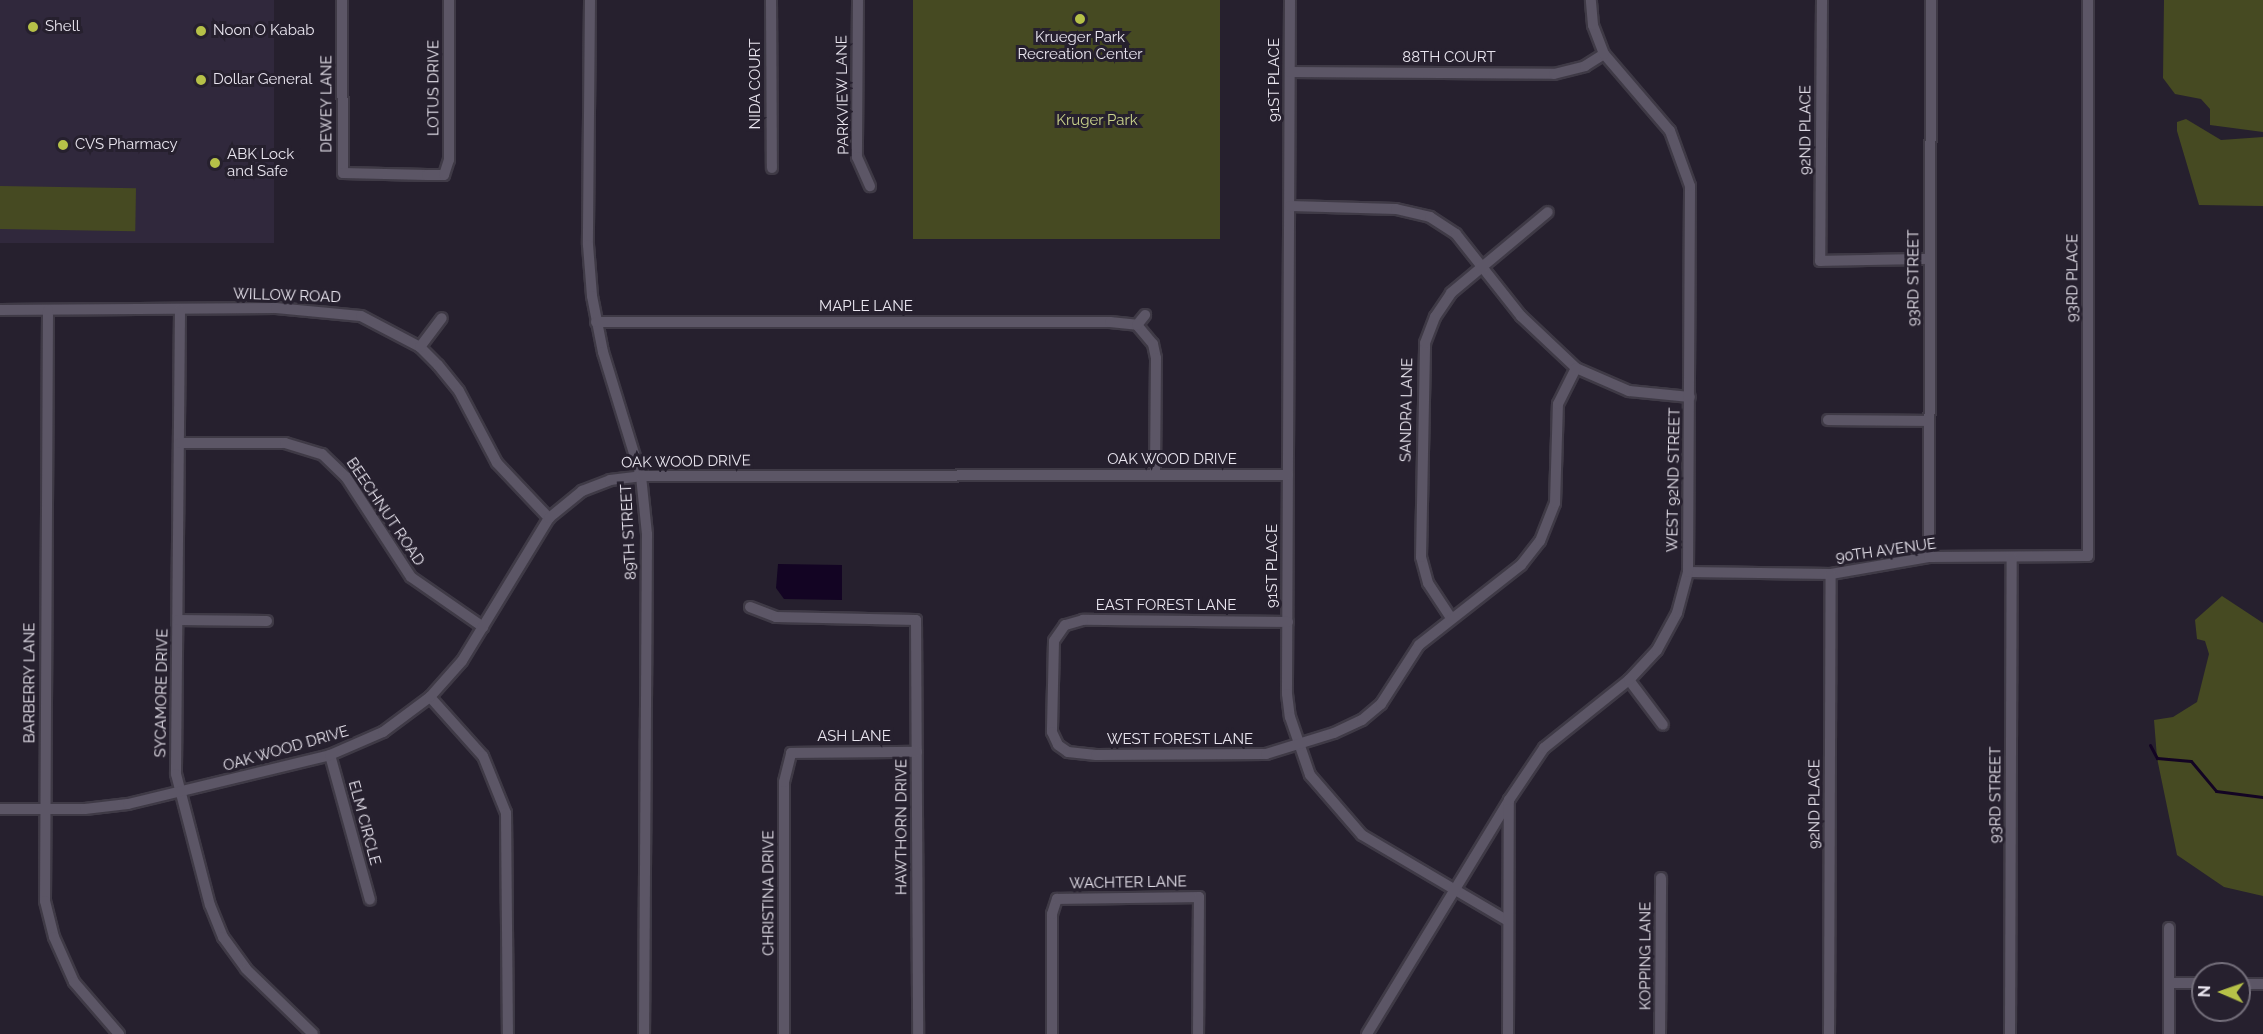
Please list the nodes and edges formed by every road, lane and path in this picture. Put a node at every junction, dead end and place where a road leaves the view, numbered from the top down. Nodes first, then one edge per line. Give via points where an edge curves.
1 (342, 0) edge
2 (449, 0) edge
3 (590, 0) edge
4 (771, 0) edge
5 (858, 0) edge
6 (1290, 0) edge
7 (1591, 0) edge
8 (1822, 0) edge
9 (1931, 0) edge
10 (2088, 0) edge
11 (1604, 54) junction
12 (1290, 72) junction
13 (772, 168) dead end
14 (444, 175) joint
15 (870, 186) dead end
16 (1290, 206) junction
17 (1548, 213) dead end
18 (1929, 259) junction
19 (1483, 266) junction
20 (0, 310) edge
21 (48, 310) junction
22 (180, 310) junction
23 (1145, 315) dead end
24 (442, 318) dead end
25 (596, 322) junction
26 (1137, 325) junction
27 (420, 346) junction
28 (1576, 368) junction
29 (1690, 397) junction
30 (1828, 420) dead end
31 (1929, 421) junction
32 (180, 443) junction
33 (1155, 474) junction
34 (1288, 475) junction
35 (641, 476) junction
36 (549, 518) junction
37 (2088, 556) joint
38 (1929, 557) junction
39 (2012, 557) junction
40 (1688, 572) junction
41 (1831, 574) junction
42 (750, 608) dead end
43 (1451, 618) junction
44 (178, 620) junction
45 (267, 621) dead end
46 (1288, 622) junction
47 (483, 627) junction
48 (1629, 680) junction
49 (430, 697) junction
50 (1664, 725) dead end
51 (1298, 744) junction
52 (917, 752) junction
53 (790, 753) joint
54 (330, 755) junction
55 (1096, 755) joint
56 (180, 792) junction
57 (1509, 800) junction
58 (0, 809) edge
59 (44, 809) junction
60 (1661, 878) dead end
61 (1453, 890) junction
62 (370, 900) dead end
63 (1508, 921) junction
64 (2169, 928) dead end
65 (2169, 983) junction
66 (2191, 983) edge
67 (119, 1034) edge
68 (313, 1034) edge
69 (508, 1034) edge
70 (645, 1034) edge
71 (784, 1034) edge
72 (918, 1034) edge
73 (1052, 1034) edge
74 (1198, 1034) edge
75 (1367, 1034) edge
76 (1508, 1034) edge
77 (1660, 1034) edge
78 (1829, 1034) edge
79 (2010, 1034) edge
80 (2169, 1034) edge

1 - 14 street, DEWEY LANE via 343,173
2 - 14 street, LOTUS DRIVE via 449,160
3 - 25 street, 89TH STREET via 588,245
4 - 13 street, NIDA COURT
5 - 15 street, PARKVIEW LANE via 857,157
6 - 12 street, 91ST PLACE
7 - 11 street, WEST 92ND STREET via 1593,25
8 - 18 street, 92ND PLACE via 1820,261
9 - 18 street, 93RD STREET
10 - 37 street, 93RD PLACE
11 - 12 street, 88TH COURT via 1585,66 1554,74
11 - 29 street, WEST 92ND STREET via 1670,131 1687,173 1691,199
12 - 16 street, 91ST PLACE
16 - 19 street via 1418,212 1451,230
16 - 34 street, 91ST PLACE
17 - 19 street, SANDRA LANE
18 - 31 street, 93RD STREET
19 - 28 street via 1521,316
19 - 43 street, SANDRA LANE via 1442,304 1429,329 1423,356 1421,557 1428,583
20 - 21 street, WILLOW ROAD
21 - 22 street, WILLOW ROAD
21 - 59 street, BARBERRY LANE
22 - 27 street, WILLOW ROAD via 276,308 345,312 388,327
22 - 32 street, SYCAMORE DRIVE
23 - 26 street
24 - 27 street
25 - 26 street, MAPLE LANE via 1110,321
25 - 35 street, 89TH STREET
26 - 33 street via 1153,344 1156,358
27 - 36 street, WILLOW ROAD via 459,391 497,463
28 - 29 street via 1629,391
28 - 43 street, WEST FOREST LANE via 1558,404 1557,478 1550,523 1521,565
29 - 40 street, WEST 92ND STREET
30 - 31 street
31 - 38 street, 93RD STREET
32 - 44 street, SYCAMORE DRIVE
32 - 47 street, BEECHNUT ROAD via 285,443 322,454 346,477 411,577 441,602
33 - 34 street, OAK WOOD DRIVE
33 - 35 street, OAK WOOD DRIVE
34 - 46 street, 91ST PLACE
35 - 36 street, OAK WOOD DRIVE via 590,487
35 - 70 street, 89TH STREET via 647,549
36 - 47 street, OAK WOOD DRIVE
37 - 39 street, 90TH AVENUE
38 - 39 street, 90TH AVENUE
38 - 41 street, 90TH AVENUE
39 - 79 street, 93RD STREET
40 - 41 street, 90TH AVENUE
40 - 48 street, WEST 92ND STREET via 1672,626 1657,650
41 - 78 street, 92ND PLACE
42 - 52 street, HAWTHORN DRIVE via 776,617 916,620
43 - 51 street, WEST FOREST LANE via 1419,645 1388,694 1370,714 1334,733
44 - 45 street
44 - 56 street, SYCAMORE DRIVE via 176,774
46 - 51 street, 91ST PLACE via 1287,694
46 - 55 street, EAST FOREST LANE via 1083,620 1065,625 1054,640 1052,732 1068,752
47 - 49 street, OAK WOOD DRIVE via 462,661
48 - 50 street
48 - 57 street, WEST 92ND STREET via 1544,748
49 - 54 street, OAK WOOD DRIVE via 382,732
49 - 69 street via 483,756 506,813
51 - 55 street, WEST FOREST LANE via 1250,755
51 - 61 street, 91ST PLACE via 1321,792 1362,835
52 - 53 street, ASH LANE
52 - 72 street, HAWTHORN DRIVE
53 - 71 street, CHRISTINA DRIVE via 784,782
54 - 56 street, OAK WOOD DRIVE
54 - 62 street, ELM CIRCLE
56 - 59 street, OAK WOOD DRIVE via 111,806
56 - 68 street, SYCAMORE DRIVE via 210,905 223,937 246,969
57 - 61 street, WEST 92ND STREET
57 - 63 street
58 - 59 street, OAK WOOD DRIVE
59 - 67 street, BARBERRY LANE via 45,892 54,937 74,982
60 - 77 street, KOPPING LANE
61 - 63 street
61 - 75 street
63 - 76 street
64 - 65 street
65 - 66 street
65 - 80 street
73 - 74 street, WACHTER LANE via 1052,914 1057,899 1199,897

